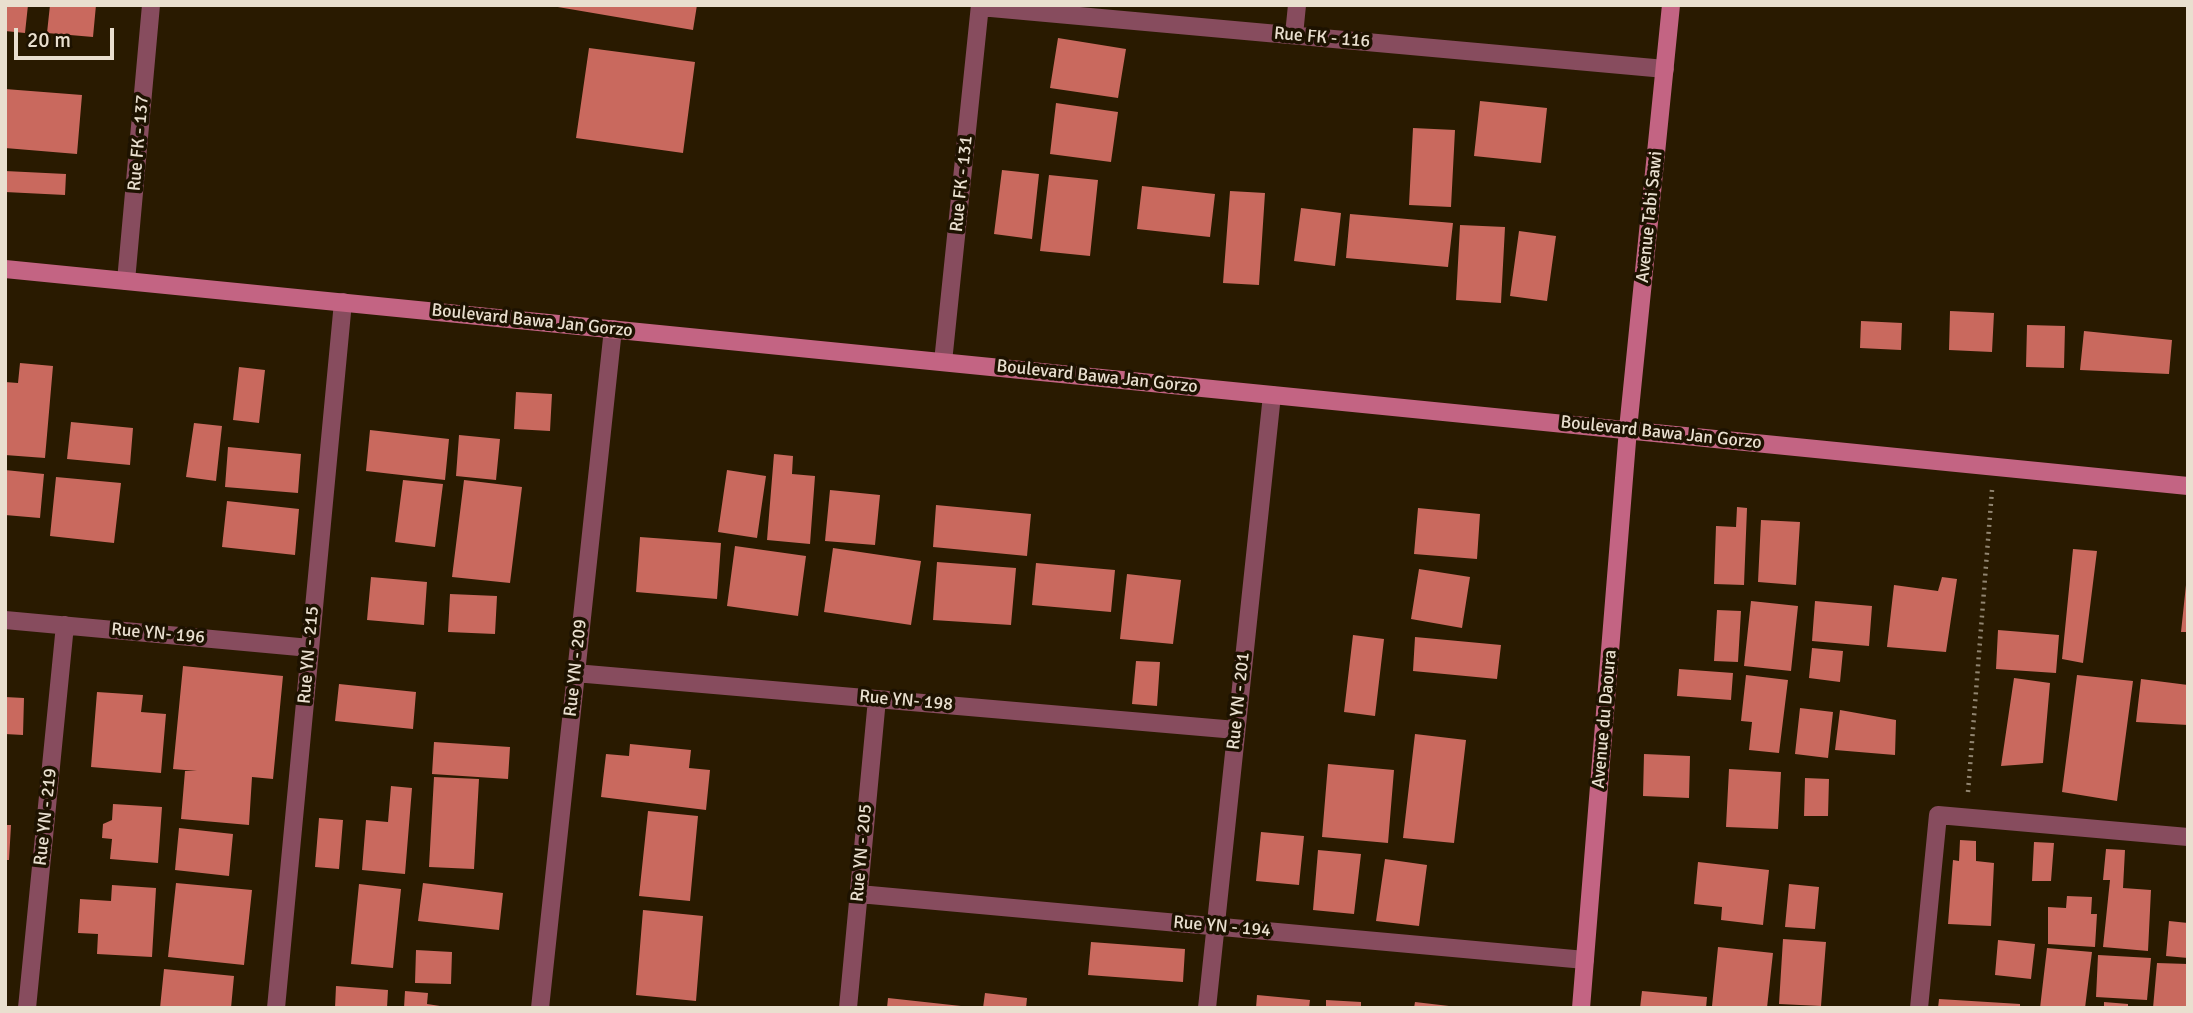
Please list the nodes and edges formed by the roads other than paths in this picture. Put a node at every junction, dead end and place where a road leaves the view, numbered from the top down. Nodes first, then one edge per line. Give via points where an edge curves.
1 (151, 5) edge
2 (1297, 5) edge
3 (1671, 5) edge
4 (980, 6) edge
5 (1294, 35) junction
6 (1665, 69) junction
7 (5, 270) edge
8 (126, 281) junction
9 (343, 302) junction
10 (613, 329) junction
11 (943, 362) junction
12 (1272, 395) junction
13 (1628, 429) junction
14 (2188, 486) edge
15 (5, 620) edge
16 (65, 625) junction
17 (310, 648) junction
18 (575, 673) junction
19 (877, 699) junction
20 (1236, 730) junction
21 (2188, 837) edge
22 (859, 894) junction
23 (1215, 927) junction
24 (1585, 960) junction
25 (26, 1008) edge
26 (276, 1008) edge
27 (540, 1008) edge
28 (848, 1008) edge
29 (1207, 1008) edge
30 (1581, 1008) edge
31 (1919, 1008) edge

1 - 8 street, Rue FK - 137
2 - 5 street
3 - 6 main road, Avenue Tabi Sawi
4 - 5 street, Rue FK - 116
4 - 11 street, Rue FK - 131
5 - 6 street, Rue FK - 116
6 - 13 main road, Avenue Tabi Sawi
7 - 8 main road, Boulevard Bawa Jan Gorzo
8 - 9 main road, Boulevard Bawa Jan Gorzo
9 - 10 main road, Boulevard Bawa Jan Gorzo
9 - 17 street, Rue YN - 215
10 - 11 main road, Boulevard Bawa Jan Gorzo
10 - 18 street, Rue YN - 209
11 - 12 main road, Boulevard Bawa Jan Gorzo
12 - 13 main road, Boulevard Bawa Jan Gorzo
12 - 20 street, Rue YN - 201
13 - 14 main road, Boulevard Bawa Jan Gorzo
13 - 24 main road, Avenue du Daoura
15 - 16 street, Rue YN- 196
16 - 17 street, Rue YN- 196
16 - 25 street, Rue YN - 219
17 - 26 street, Rue YN - 215
18 - 19 street, Rue YN- 198
18 - 27 street, Rue YN - 209
19 - 20 street, Rue YN- 198
19 - 22 street, Rue YN - 205
20 - 23 street, Rue YN - 201
21 - 31 street via 1938,815
22 - 23 street, Rue YN - 194
22 - 28 street, Rue YN - 205
23 - 24 street, Rue YN - 194
23 - 29 street, Rue YN - 201
24 - 30 main road, Avenue du Daoura

